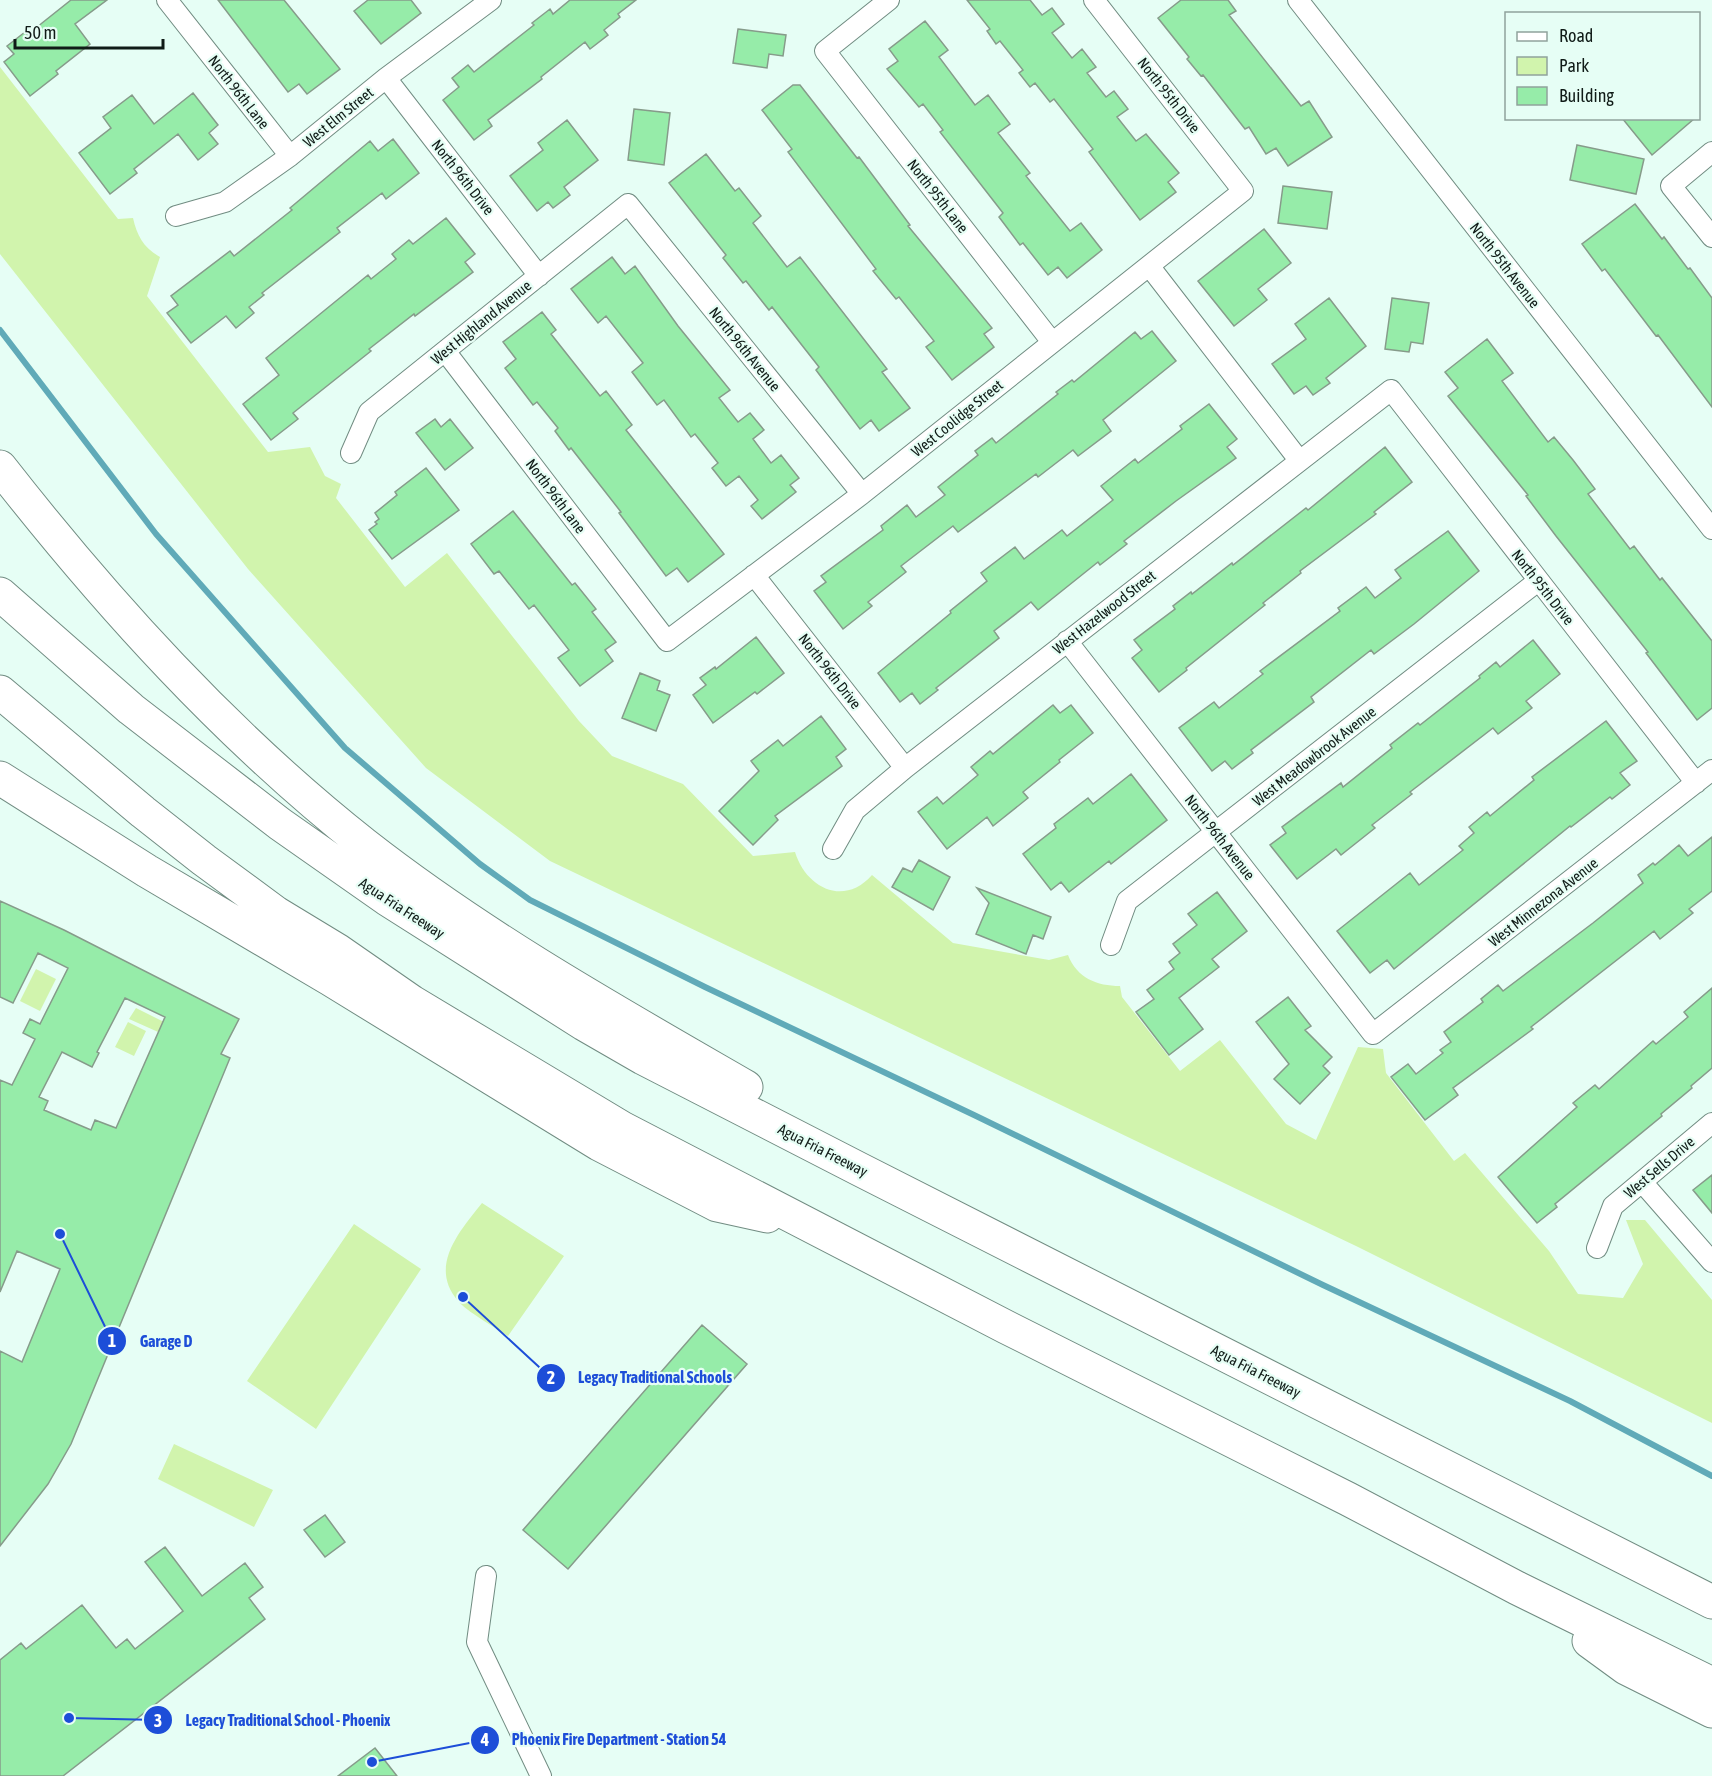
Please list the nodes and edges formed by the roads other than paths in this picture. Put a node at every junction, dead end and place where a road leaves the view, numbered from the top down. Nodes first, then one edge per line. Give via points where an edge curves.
1 (167, 0) edge
2 (889, 0) edge
3 (1094, 0) edge
4 (1298, 0) edge
5 (483, 2) edge
6 (387, 78) junction
7 (1712, 152) edge
8 (290, 156) junction
9 (1243, 191) joint
10 (628, 204) joint
11 (176, 216) dead end
12 (1712, 237) edge
13 (1150, 267) junction
14 (538, 276) junction
15 (1052, 342) junction
16 (445, 351) junction
17 (1391, 390) joint
18 (351, 453) dead end
19 (1299, 460) junction
20 (0, 467) edge
21 (862, 494) junction
22 (1712, 529) edge
23 (754, 575) junction
24 (1538, 581) junction
25 (0, 594) edge
26 (667, 641) joint
27 (1067, 641) junction
28 (0, 692) edge
29 (905, 768) junction
30 (1712, 770) edge
31 (0, 778) edge
32 (1695, 783) junction
33 (1216, 833) junction
34 (833, 849) dead end
35 (1111, 945) dead end
36 (1373, 1034) joint
37 (1712, 1123) edge
38 (859, 1169) junction
39 (1642, 1182) junction
40 (809, 1225) junction
41 (1598, 1248) dead end
42 (1712, 1262) edge
43 (1564, 1527) junction
44 (486, 1576) dead end
45 (1712, 1582) edge
46 (1517, 1588) junction
47 (1712, 1602) edge
48 (1712, 1684) edge
49 (1712, 1711) edge
50 (540, 1776) edge

1 - 8 street, North 96th Lane
2 - 15 street, North 95th Lane via 825,51
3 - 9 street, North 95th Drive
4 - 22 street, North 95th Avenue
5 - 6 street, West Elm Street
6 - 8 street, West Elm Street
6 - 14 street, North 96th Drive
7 - 12 street via 1671,186
8 - 11 street, West Elm Street via 225,202
9 - 13 street, West Coolidge Street
10 - 14 street, West Highland Avenue
10 - 21 street, North 96th Avenue
13 - 15 street, West Coolidge Street
13 - 19 street
14 - 16 street, West Highland Avenue
15 - 21 street, West Coolidge Street
16 - 18 street, West Highland Avenue via 369,412
16 - 26 street, North 96th Lane
17 - 19 street, West Hazelwood Street
17 - 24 street, North 95th Drive
19 - 27 street, West Hazelwood Street
20 - 38 highway via 77,563 189,686 239,736 364,845 460,914 567,983 783,1108
21 - 23 street, West Coolidge Street
23 - 26 street, West Coolidge Street
23 - 29 street, North 96th Drive
24 - 32 street, North 95th Drive
24 - 33 street, West Meadowbrook Avenue
25 - 38 highway, Agua Fria Freeway via 188,754 387,899 643,1058
27 - 29 street, West Hazelwood Street
27 - 33 street, North 96th Avenue
28 - 40 highway via 143,812 276,913 412,1002 622,1128
29 - 34 street, West Hazelwood Street via 855,810
30 - 32 street, West Minnezona Avenue
31 - 40 highway via 599,1144 717,1205
32 - 36 street, West Minnezona Avenue
33 - 35 street, West Meadowbrook Avenue via 1127,901
33 - 36 street, North 96th Avenue
37 - 39 street, West Sells Drive
38 - 43 highway, Agua Fria Freeway
39 - 41 street, West Sells Drive via 1613,1206
39 - 42 street
40 - 46 highway
43 - 45 highway
43 - 47 highway, Agua Fria Freeway
44 - 50 street via 477,1642
46 - 48 highway
46 - 49 highway via 1626,1668

